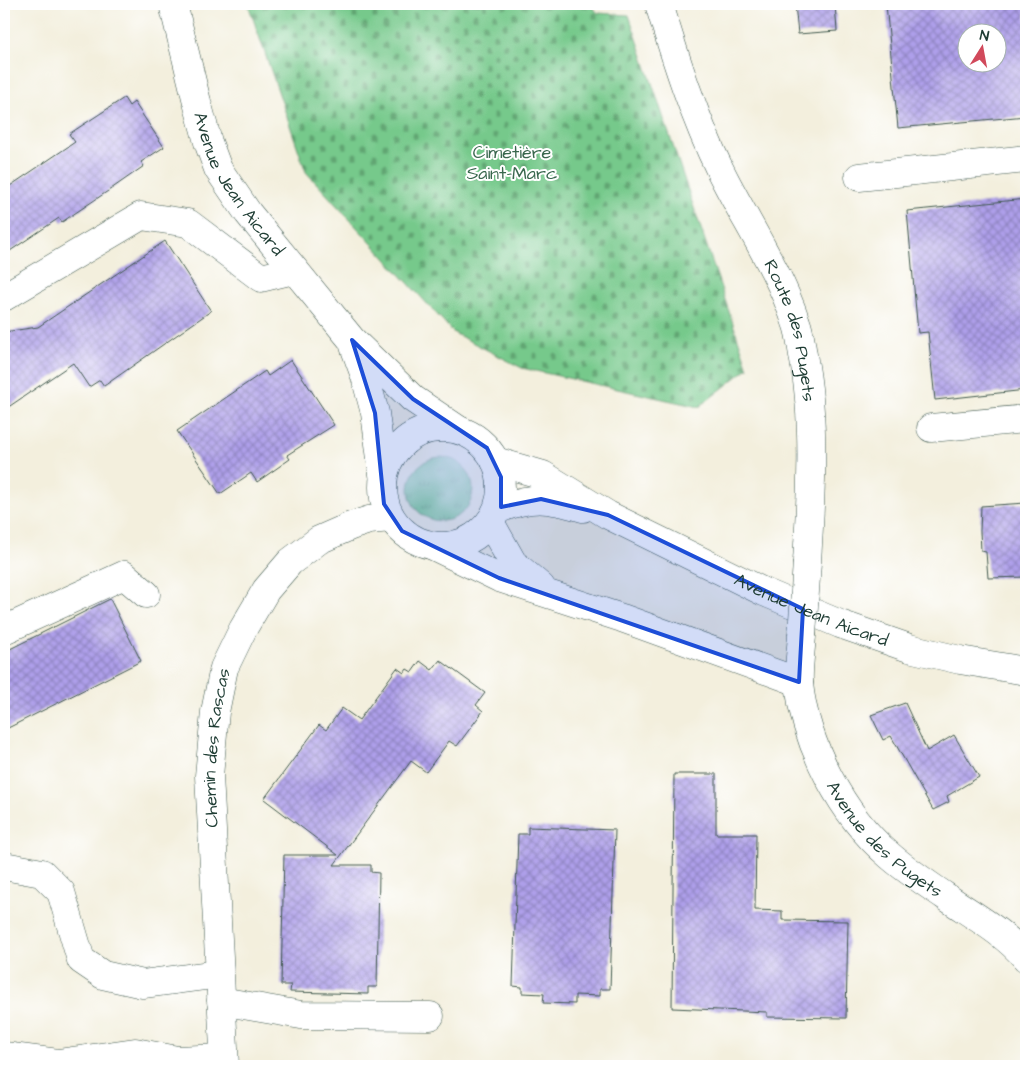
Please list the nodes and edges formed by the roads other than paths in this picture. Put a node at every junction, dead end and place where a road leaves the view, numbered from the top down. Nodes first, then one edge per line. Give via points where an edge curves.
1 (173, 4) edge
2 (659, 4) edge
3 (1026, 159) edge
4 (859, 177) dead end
5 (294, 270) junction
6 (4, 297) edge
7 (352, 340) junction
8 (1026, 419) edge
9 (931, 428) dead end
10 (459, 430) junction
11 (496, 461) junction
12 (383, 474) junction
13 (608, 515) junction
14 (494, 516) junction
15 (391, 518) junction
16 (432, 546) junction
17 (146, 594) dead end
18 (562, 599) junction
19 (4, 630) edge
20 (1026, 670) edge
21 (799, 682) junction
22 (4, 866) edge
23 (1026, 958) edge
24 (219, 974) junction
25 (221, 1001) junction
26 (430, 1016) dead end
27 (4, 1056) edge
28 (225, 1062) edge

1 - 5 street, Avenue Jean Aicard via 196,102 218,169
2 - 21 street, Route des Pugets, bridge via 709,145 776,273 797,323 811,421 811,502
3 - 4 street
5 - 6 street via 261,278 188,224 141,216
5 - 7 street, Avenue Jean Aicard
7 - 10 street, Avenue Jean Aicard via 413,398
7 - 12 street, Avenue Jean Aicard via 375,412
8 - 9 street
10 - 11 street via 474,437
10 - 12 street via 427,429 412,436 394,452
11 - 13 street, Avenue Jean Aicard via 543,475
11 - 14 street via 501,477 501,494
12 - 15 street via 384,504
13 - 14 street, Avenue Jean Aicard via 541,499 527,500
13 - 20 street, Avenue Jean Aicard via 764,592 840,624 909,648
14 - 16 street via 481,532 464,542 446,547
14 - 18 street via 505,552 513,562 535,583
15 - 16 street via 416,541
15 - 24 street, Chemin des Rascas via 351,526 319,540 290,562 266,590 224,668 215,712 209,776
16 - 18 street via 498,578
17 - 19 street via 124,575
18 - 21 street
21 - 23 street, Avenue des Pugets via 804,715 818,753 836,791 858,824 889,855 993,929
22 - 24 street via 42,873 61,892 81,960 103,975 143,984
24 - 25 street, Chemin des Rascas
25 - 26 street via 301,1015
25 - 28 street, Chemin des Rascas
27 - 28 street via 58,1063 135,1052 177,1060

